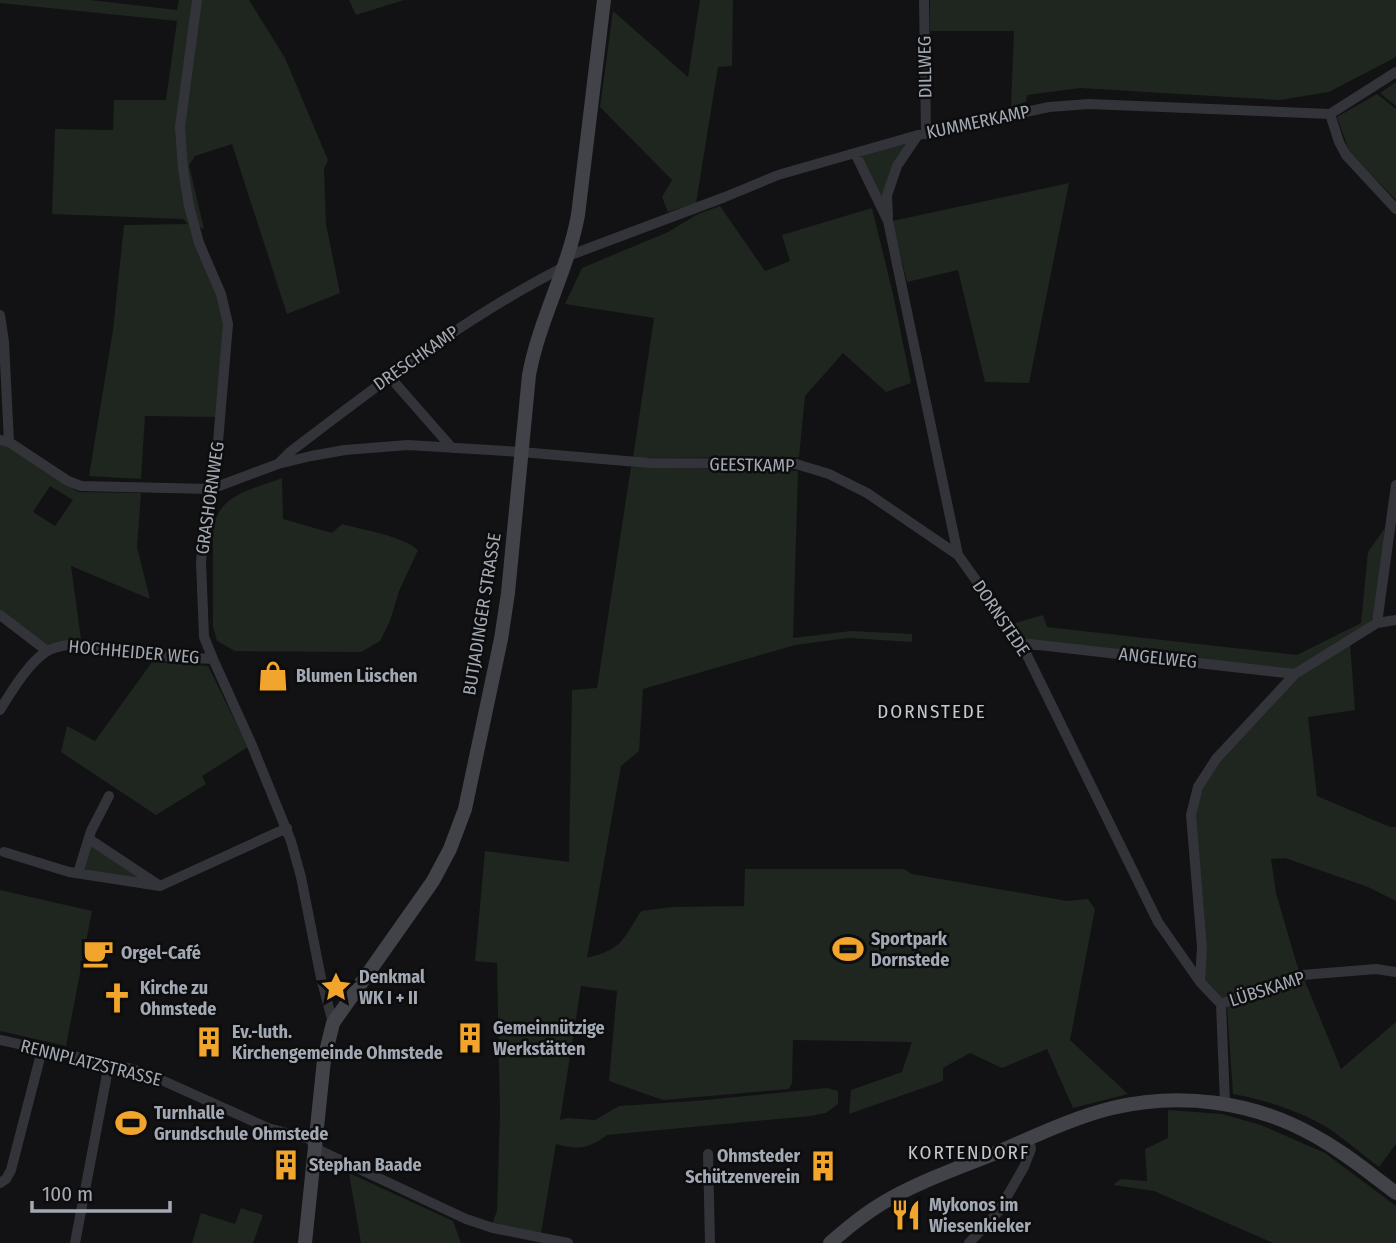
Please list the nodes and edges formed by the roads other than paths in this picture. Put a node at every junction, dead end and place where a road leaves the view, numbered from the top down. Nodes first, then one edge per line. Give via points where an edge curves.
1 (197, 0) edge
2 (604, 0) edge
3 (923, 0) edge
4 (1396, 72) edge
5 (1330, 114) junction
6 (922, 134) junction
7 (855, 153) junction
8 (1396, 209) edge
9 (888, 222) junction
10 (566, 261) junction
11 (0, 315) edge
12 (389, 376) junction
13 (4, 441) edge
14 (453, 448) junction
15 (521, 452) junction
16 (278, 464) junction
17 (1396, 485) edge
18 (211, 489) junction
19 (958, 555) junction
20 (0, 615) edge
21 (1396, 620) edge
22 (1377, 624) junction
23 (1021, 643) junction
24 (47, 651) junction
25 (213, 659) junction
26 (1295, 674) junction
27 (0, 710) edge
28 (109, 796) dead end
29 (287, 828) junction
30 (89, 839) junction
31 (4, 852) dead end
32 (78, 873) junction
33 (160, 886) junction
34 (1396, 972) edge
35 (1200, 982) junction
36 (1221, 1004) junction
37 (333, 1023) junction
38 (0, 1040) edge
39 (42, 1050) junction
40 (109, 1064) junction
41 (1225, 1104) junction
42 (1029, 1139) junction
43 (315, 1146) junction
44 (709, 1154) dead end
45 (0, 1183) edge
46 (1396, 1193) edge
47 (75, 1243) edge
48 (305, 1243) edge
49 (568, 1243) edge
50 (710, 1243) edge
51 (830, 1243) edge
52 (969, 1243) edge

1 - 18 street, GRASHORNWEG via 180,127 183,169 199,243 221,294 228,324
2 - 10 street, BUTJADINGER STRASSE via 578,215
3 - 6 street, DILLWEG
4 - 5 street
5 - 6 street, KUMMERKAMP via 1089,104 1049,107
5 - 8 street via 1346,155
6 - 7 street, KUMMERKAMP
6 - 9 street, DORNSTEDE via 897,166 887,195
7 - 9 street, DORNSTEDE
7 - 10 street, KUMMERKAMP via 778,175
9 - 19 street, DORNSTEDE
10 - 12 street, DRESCHKAMP
10 - 15 street, BUTJADINGER STRASSE via 532,357
11 - 13 street
12 - 14 street
12 - 16 street, DRESCHKAMP
13 - 18 street via 81,486
14 - 15 street, GEESTKAMP
14 - 16 street, GEESTKAMP via 408,445 345,450
15 - 19 street, GEESTKAMP via 649,463 796,464 867,493
15 - 37 street, BUTJADINGER STRASSE via 501,639 458,830 433,881
16 - 18 street
17 - 22 street
18 - 25 street, GRASHORNWEG via 201,562 204,637
19 - 23 street, DORNSTEDE
20 - 24 street
21 - 22 street
22 - 26 street
23 - 26 street, ANGELWEG
23 - 35 street, DORNSTEDE via 1158,922
24 - 25 street, HOCHHEIDER WEG via 70,644
24 - 27 street, HOCHHEIDER WEG
25 - 29 street, GRASHORNWEG
26 - 35 street via 1216,758 1198,788 1191,815 1202,947
28 - 30 street
29 - 33 street
29 - 37 street, GRASHORNWEG
30 - 32 street
30 - 33 street
31 - 32 street
32 - 33 street
34 - 36 street, LÜBSKAMP via 1376,969 1302,975
35 - 36 street, DORNSTEDE
36 - 41 street
37 - 43 street, BUTJADINGER STRASSE via 324,1060
38 - 39 street, RENNPLATZSTRASSE
39 - 40 street, RENNPLATZSTRASSE
39 - 45 street via 11,1170
40 - 43 street, RENNPLATZSTRASSE via 170,1083 268,1128 309,1139
40 - 47 street
41 - 42 street via 1145,1101 1088,1115
41 - 46 street via 1306,1131
42 - 51 street via 897,1196
42 - 52 street via 1031,1149 1024,1167 998,1212
43 - 48 street, BUTJADINGER STRASSE
43 - 49 street, RENNPLATZSTRASSE via 466,1219
44 - 50 street

